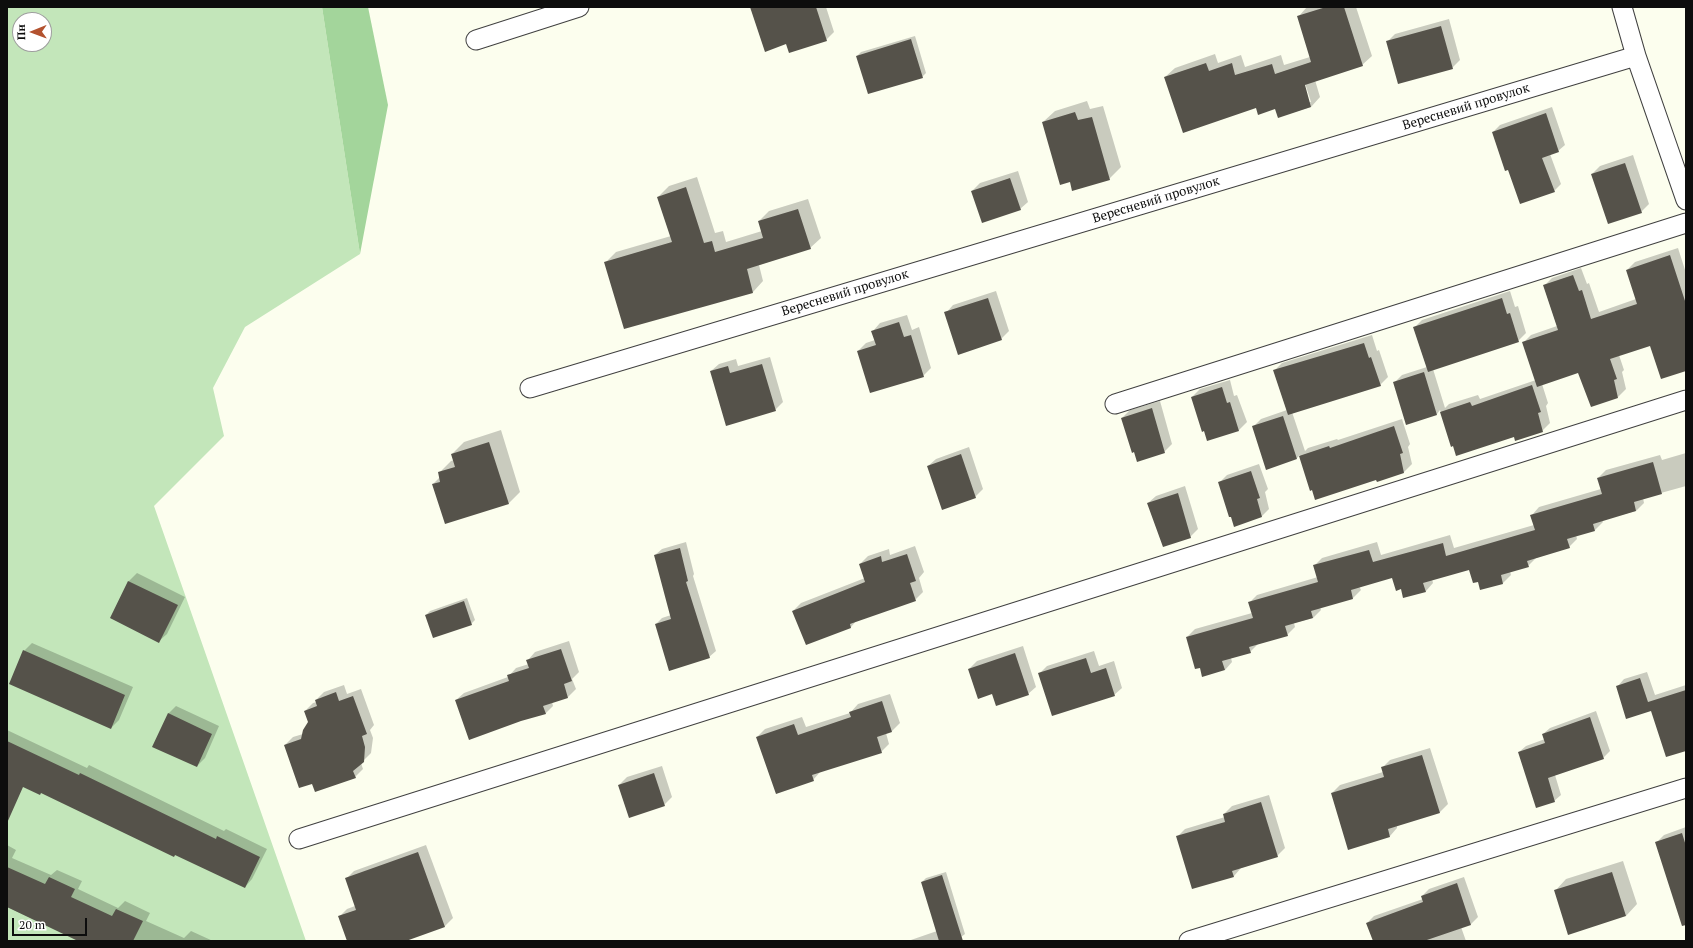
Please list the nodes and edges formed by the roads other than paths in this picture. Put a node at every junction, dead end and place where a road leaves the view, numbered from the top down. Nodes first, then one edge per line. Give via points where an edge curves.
1 (579, 7) edge
2 (1622, 7) edge
3 (476, 40) dead end
4 (1636, 56) junction
5 (1686, 200) edge
6 (1686, 223) edge
7 (530, 388) dead end
8 (1686, 400) edge
9 (1115, 404) dead end
10 (1686, 788) edge
11 (299, 839) dead end
12 (1189, 941) edge

1 - 3 street
2 - 4 street
4 - 5 street
4 - 7 street, Вересневий провулок
6 - 9 street
8 - 11 street
10 - 12 street

